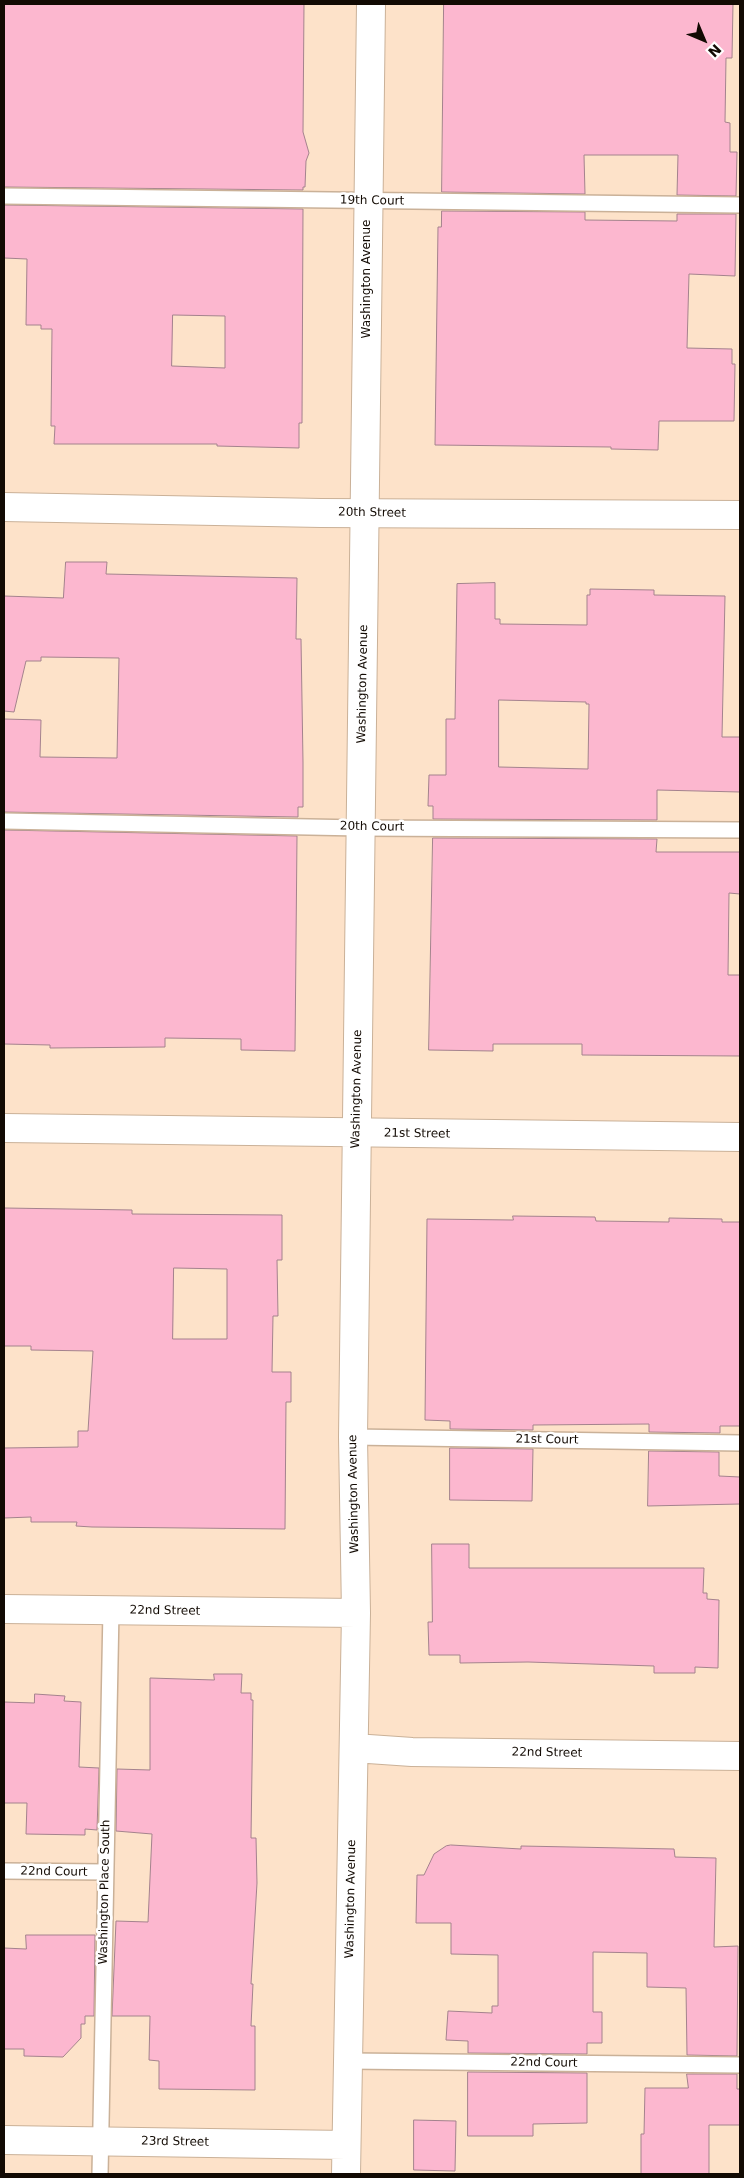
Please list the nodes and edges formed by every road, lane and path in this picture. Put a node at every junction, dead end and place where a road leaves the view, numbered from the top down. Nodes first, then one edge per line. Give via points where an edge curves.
1 (371, 4) edge
2 (4, 196) edge
3 (368, 201) junction
4 (740, 205) edge
5 (4, 507) edge
6 (365, 513) junction
7 (740, 516) edge
8 (4, 821) edge
9 (360, 828) junction
10 (740, 830) edge
11 (4, 1128) edge
12 (356, 1133) junction
13 (740, 1137) edge
14 (353, 1437) junction
15 (740, 1443) edge
16 (4, 1609) edge
17 (111, 1610) junction
18 (356, 1613) junction
19 (354, 1748) junction
20 (740, 1756) edge
21 (4, 1871) edge
22 (105, 1872) junction
23 (348, 2062) junction
24 (740, 2066) edge
25 (4, 2140) edge
26 (101, 2141) junction
27 (346, 2145) junction
28 (100, 2174) edge
29 (346, 2174) edge

1 - 3 street, Washington Avenue
2 - 3 lane, 19th Court
3 - 4 lane, 19th Court
3 - 6 street, Washington Avenue
5 - 6 street, 20th Street
6 - 7 street, 20th Street
6 - 9 street, Washington Avenue
8 - 9 lane, 20th Court
9 - 10 lane, 20th Court
9 - 12 street, Washington Avenue
11 - 12 street, 21st Street
12 - 13 street, 21st Street
12 - 14 street, Washington Avenue
14 - 15 lane, 21st Court
14 - 18 street, Washington Avenue
16 - 17 street, 22nd Street
17 - 18 street, 22nd Street
17 - 22 lane, Washington Place South
18 - 19 street, Washington Avenue
19 - 20 street, 22nd Street via 412,1752
19 - 23 street, Washington Avenue
21 - 22 lane, 22nd Court
22 - 26 lane, Washington Place South
23 - 24 lane, 22nd Court
23 - 27 street, Washington Avenue
25 - 26 street, 23rd Street
26 - 27 street, 23rd Street
26 - 28 lane, Washington Place South
27 - 29 street, Washington Avenue

